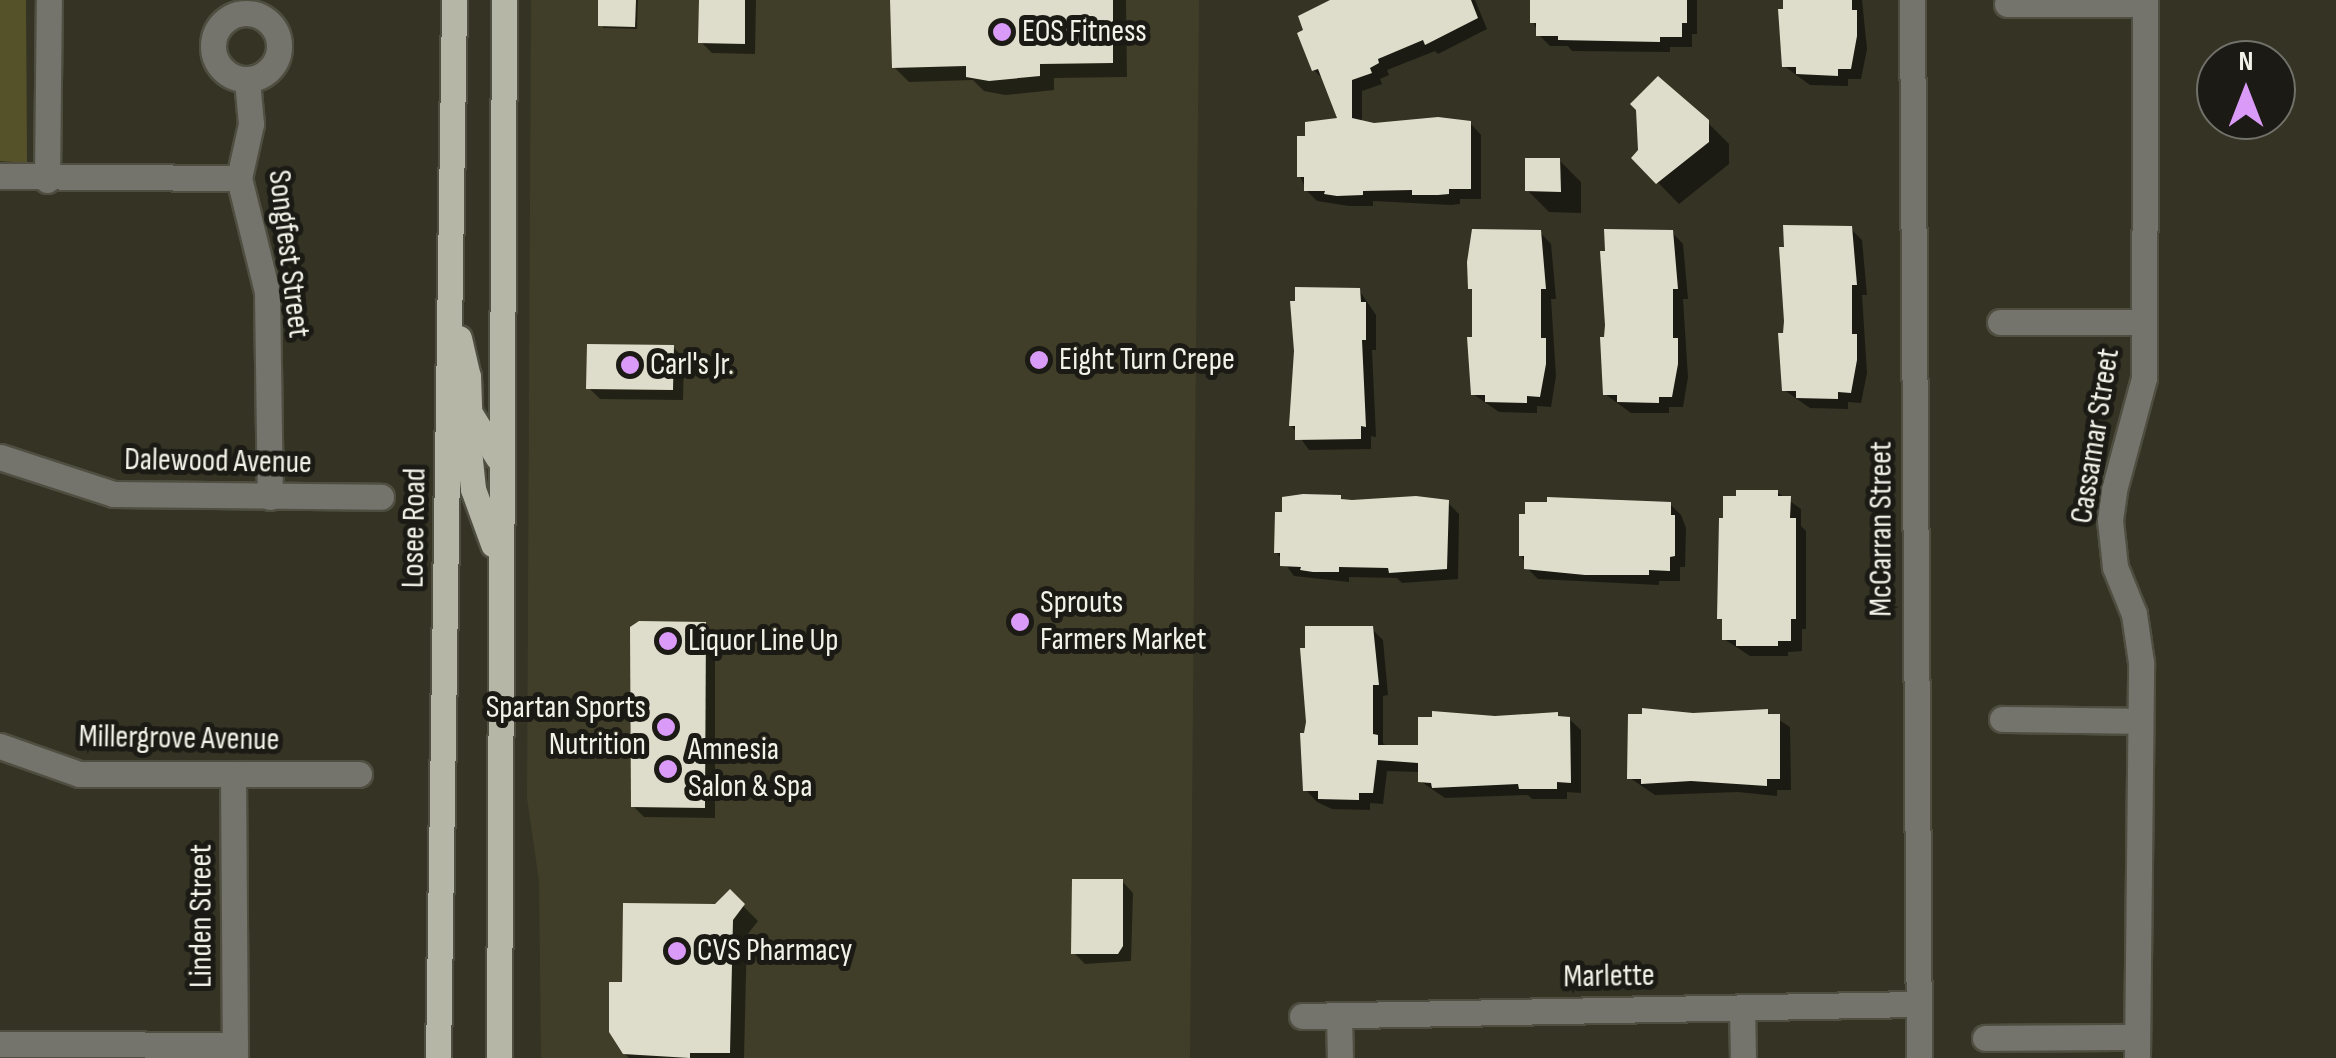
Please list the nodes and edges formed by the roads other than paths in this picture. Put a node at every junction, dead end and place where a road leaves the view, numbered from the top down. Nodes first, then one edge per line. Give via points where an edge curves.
1 (49, 0) edge
2 (454, 0) edge
3 (504, 0) edge
4 (1912, 0) edge
5 (2145, 2) edge
6 (2007, 4) dead end
7 (247, 80) dead end
8 (0, 176) edge
9 (240, 178) junction
10 (47, 180) junction
11 (450, 299) junction
12 (2000, 322) dead end
13 (2144, 322) junction
14 (450, 418) junction
15 (0, 457) edge
16 (499, 460) junction
17 (270, 497) junction
18 (381, 497) dead end
19 (498, 558) junction
20 (2002, 719) dead end
21 (2138, 720) junction
22 (0, 746) edge
23 (233, 774) junction
24 (360, 774) dead end
25 (1918, 1004) junction
26 (1742, 1007) junction
27 (1339, 1015) junction
28 (1302, 1016) dead end
29 (1985, 1038) dead end
30 (0, 1044) edge
31 (2137, 1048) edge
32 (235, 1051) edge
33 (438, 1058) edge
34 (499, 1058) edge
35 (1340, 1058) edge
36 (1743, 1058) edge
37 (1919, 1058) edge

1 - 10 street
2 - 11 main road, Losee Road
3 - 16 main road
4 - 25 street, McCarran Street
5 - 6 street
5 - 13 street, Cassamar Street
7 - 9 street, Songfest Street via 251,124
8 - 10 street
9 - 10 street
9 - 17 street, Songfest Street via 267,292
11 - 14 main road, Losee Road
11 - 16 main road via 469,412
12 - 13 street
13 - 21 street, Cassamar Street via 2144,378 2110,520 2116,566 2138,634
14 - 19 main road via 470,460 473,489
14 - 33 main road, Losee Road
15 - 17 street, Dalewood Avenue via 113,494
16 - 19 main road
17 - 18 street, Dalewood Avenue
19 - 34 main road
20 - 21 street
21 - 31 street, Cassamar Street
22 - 23 street, Millergrove Avenue via 79,774
23 - 24 street, Millergrove Avenue
23 - 32 street, Linden Street
25 - 26 street, Marlette
25 - 37 street, McCarran Street
26 - 27 street, Marlette
26 - 36 street
27 - 28 street, Marlette
27 - 35 street
29 - 31 street
30 - 32 street

